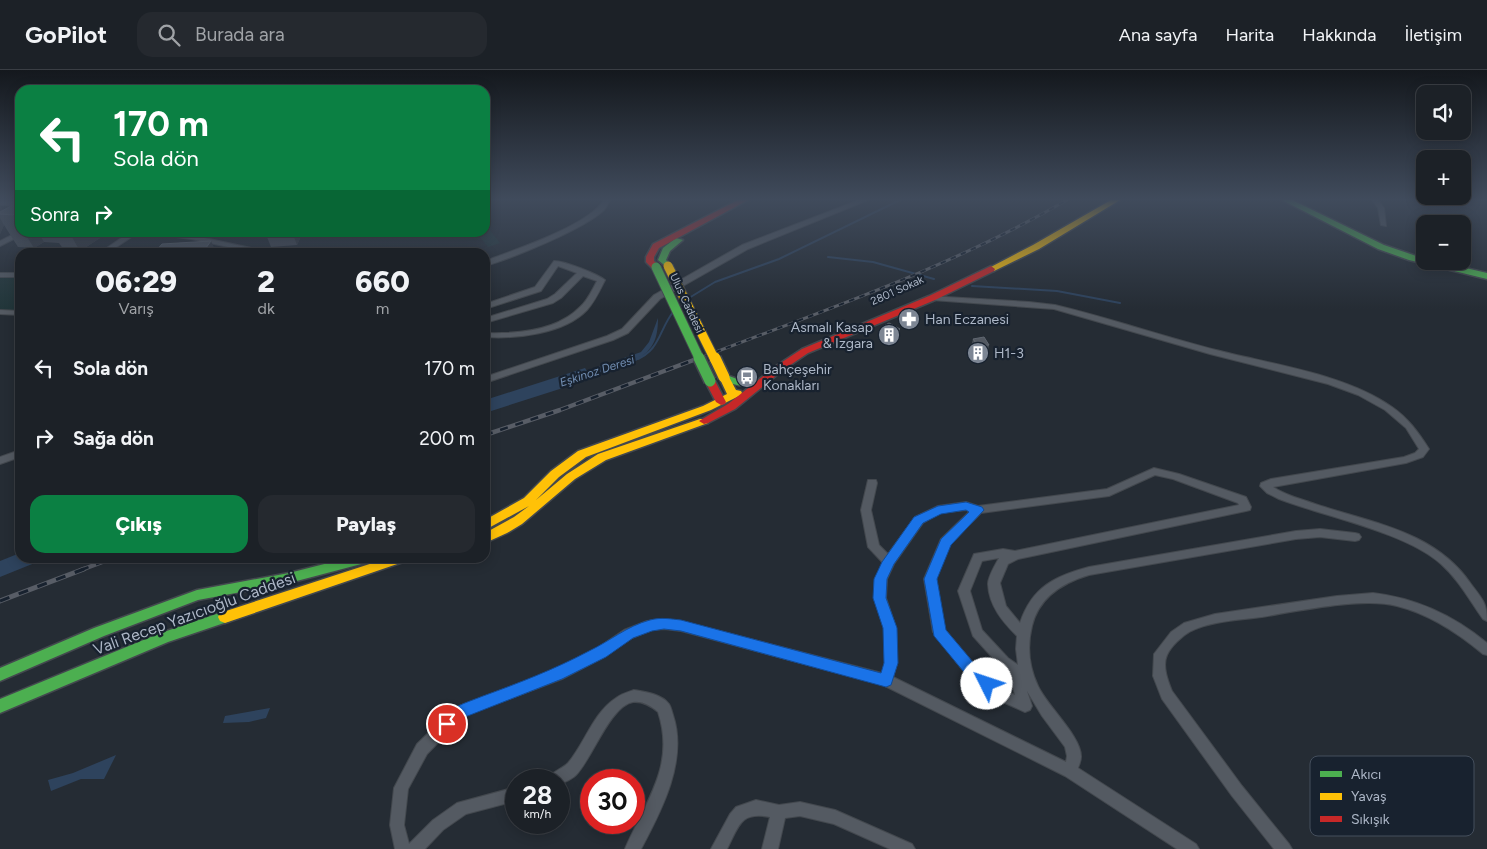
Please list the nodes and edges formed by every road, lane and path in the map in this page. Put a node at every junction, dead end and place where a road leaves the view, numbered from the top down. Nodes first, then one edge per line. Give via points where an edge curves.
1 (15, 236) edge
2 (549, 236) edge
3 (674, 236) edge
4 (687, 236) edge
5 (772, 236) edge
6 (1037, 236) edge
7 (1054, 236) edge
8 (1359, 236) edge
9 (128, 237) edge
10 (192, 237) edge
11 (0, 244) edge
12 (111, 248) edge
13 (242, 248) edge
14 (490, 262) edge
15 (662, 266) junction
16 (583, 272) junction
17 (15, 274) edge
18 (0, 275) edge
19 (1487, 276) edge
20 (944, 282) junction
21 (932, 298) junction
22 (490, 304) edge
23 (0, 312) edge
24 (15, 313) edge
25 (490, 319) edge
26 (490, 336) edge
27 (724, 377) junction
28 (490, 378) edge
29 (752, 382) junction
30 (731, 400) junction
31 (15, 456) edge
32 (0, 461) edge
33 (872, 483) dead end
34 (978, 510) junction
35 (490, 524) edge
36 (490, 536) edge
37 (1355, 537) dead end
38 (1015, 555) junction
39 (889, 562) junction
40 (346, 563) edge
41 (386, 563) edge
42 (1487, 616) edge
43 (1023, 634) junction
44 (1487, 650) edge
45 (0, 674) edge
46 (886, 680) junction
47 (0, 706) edge
48 (570, 771) edge
49 (1070, 771) junction
50 (505, 797) edge
51 (779, 812) junction
52 (403, 849) edge
53 (416, 849) edge
54 (633, 849) edge
55 (719, 849) edge
56 (770, 849) edge
57 (907, 849) edge
58 (1191, 849) edge
59 (1284, 849) edge

1 - 11 street
2 - 14 street
3 - 15 main road, Ulus Caddesi via 656,246 650,257 650,262
4 - 15 main road, Ulus Caddesi via 665,250
5 - 28 street via 745,247 657,296 625,331
6 - 20 main road, 2801 Sokak
7 - 21 main road, 2801 Sokak
8 - 19 main road via 1412,258
9 - 12 street
10 - 13 street
15 - 27 main road, Ulus Caddesi, bridge
15 - 30 main road, Ulus Caddesi, bridge via 710,381
16 - 22 street via 557,263 538,289
16 - 25 street via 550,301
16 - 26 street via 601,280 580,312 523,334
17 - 18 street
20 - 21 main road via 941,288 928,295
20 - 29 main road, 2801 Sokak via 800,345
21 - 30 main road, 2801 Sokak via 805,351
21 - 42 street via 1056,308 1317,377 1380,404 1420,438 1424,449 1419,455 1271,483 1265,486 1267,490 1423,546 1454,571
23 - 24 street
27 - 29 main road via 736,382
27 - 30 main road, Ulus Caddesi
29 - 30 main road, 2801 Sokak
30 - 35 main road, 2801 Sokak via 582,454 555,474 528,501
30 - 36 main road via 717,416 602,457 578,470 540,506
31 - 32 street
33 - 39 street via 866,510 874,547
34 - 38 street via 945,542 930,579 939,632 973,673 1001,695 1026,706 1014,669 977,632 964,592 978,557 1003,553
34 - 38 street via 1109,492 1154,470 1242,500 1246,507
34 - 39 street via 966,506 938,510 918,520
37 - 43 street via 1320,533 1296,535 1064,577 1042,593 1030,612
38 - 43 street via 1003,561 994,583 1000,607
39 - 46 street via 881,579 880,598 890,628 891,663
40 - 45 main road, Vali Recep Yazıcıoğlu Caddesi via 290,578 197,595
41 - 47 main road, Vali Recep Yazıcıoğlu Caddesi via 163,638
43 - 49 street via 1022,657 1029,685 1071,745 1074,757
44 - 59 street via 1464,631 1434,615 1398,600 1373,598 1337,600 1215,619 1188,627 1175,636 1160,654 1159,676 1167,696
46 - 49 street
46 - 52 street via 681,626 664,624 628,634 557,675 459,712 422,749 401,788 397,825
48 - 54 street via 592,741 605,714 621,701 632,696 648,698 664,708 670,731 669,760 658,798
49 - 58 street
50 - 53 street via 462,808 438,825
51 - 55 street via 756,807 741,812
51 - 56 street
51 - 57 street via 800,809 835,817

